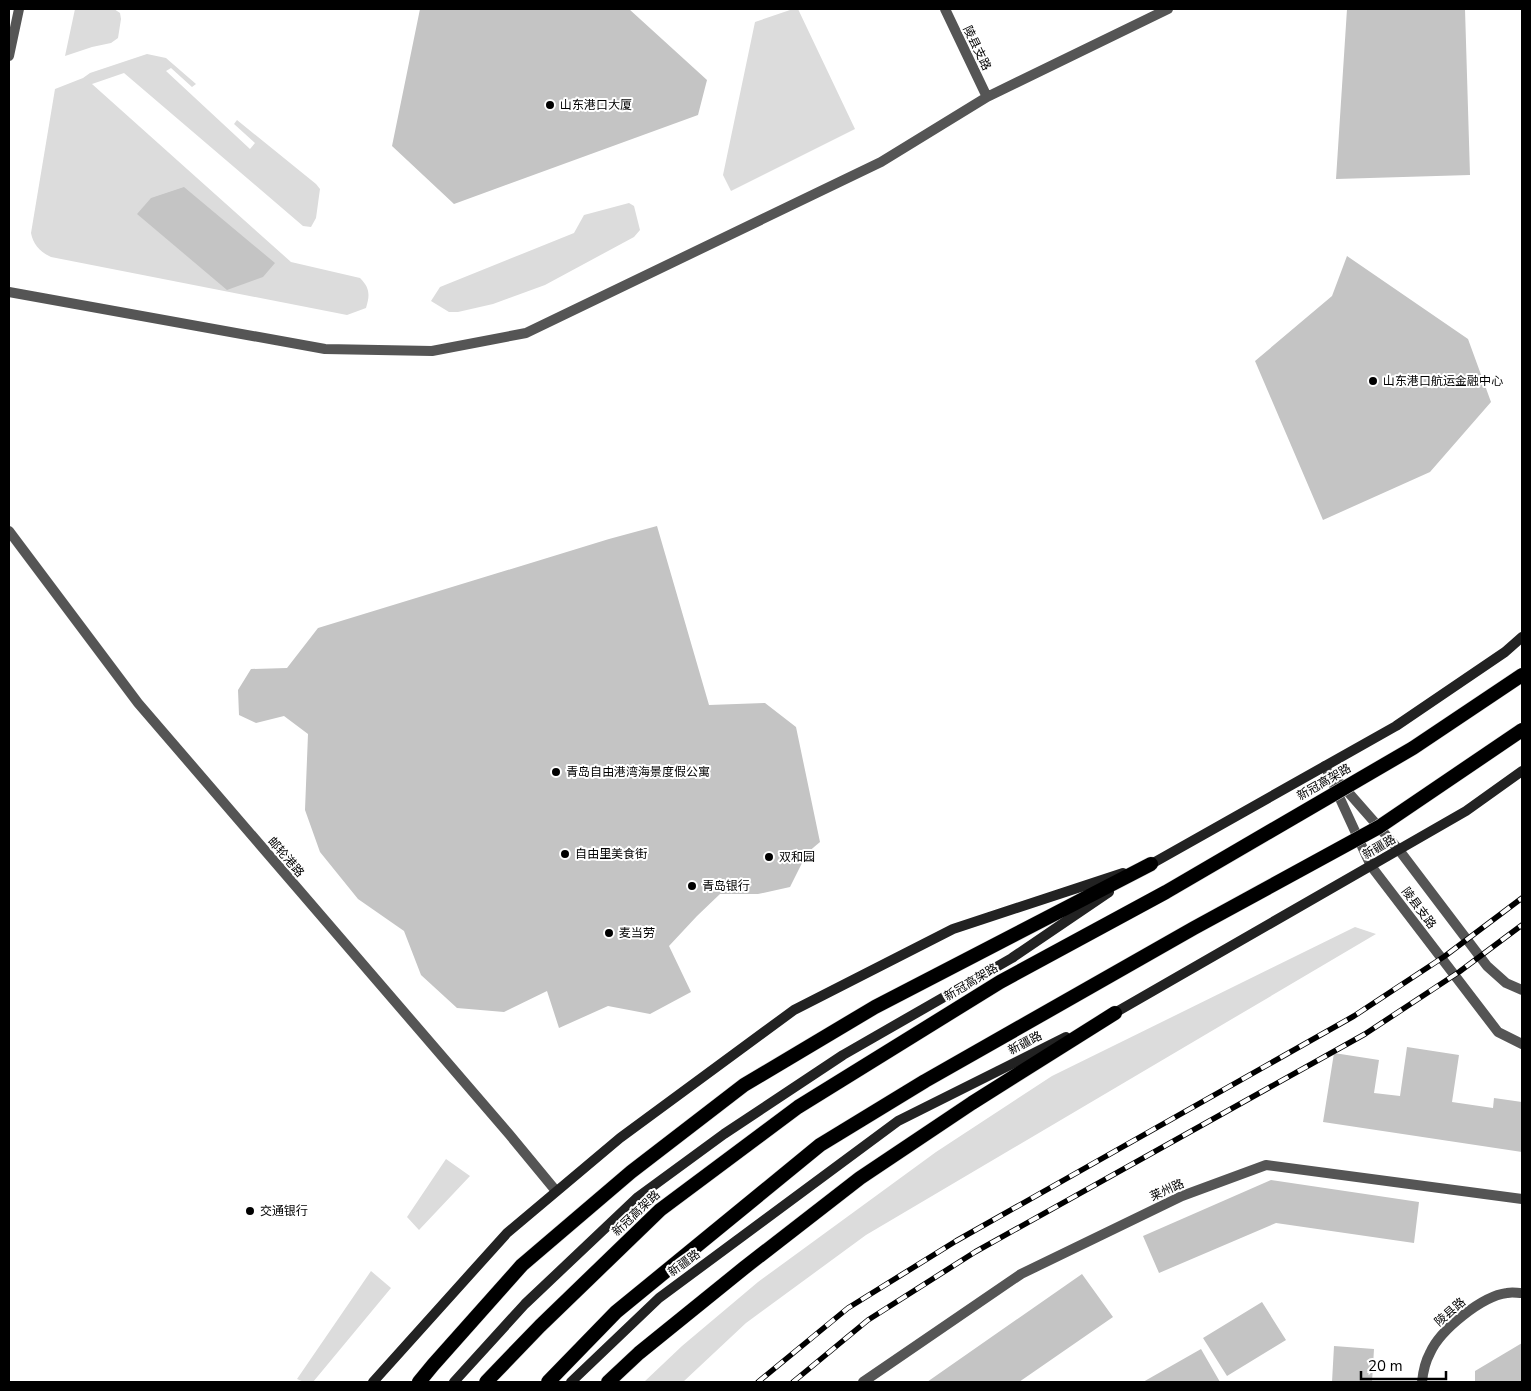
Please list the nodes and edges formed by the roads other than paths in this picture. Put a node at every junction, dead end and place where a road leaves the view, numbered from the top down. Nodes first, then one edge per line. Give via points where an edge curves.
1 (19, 9) edge
2 (945, 9) edge
3 (1168, 9) edge
4 (9, 56) edge
5 (987, 97) junction
6 (9, 292) edge
7 (9, 531) edge
8 (1522, 637) edge
9 (1522, 675) edge
10 (1522, 730) edge
11 (1325, 766) junction
12 (1522, 770) edge
13 (1399, 850) junction
14 (1150, 864) junction
15 (1371, 866) junction
16 (1522, 990) edge
17 (1115, 1013) junction
18 (1522, 1044) edge
19 (556, 1191) junction
20 (1522, 1200) edge
21 (1522, 1293) edge
22 (373, 1382) edge
23 (420, 1382) edge
24 (454, 1382) edge
25 (486, 1382) edge
26 (548, 1382) edge
27 (571, 1382) edge
28 (608, 1382) edge
29 (863, 1382) edge
30 (1422, 1382) edge

1 - 4 street
2 - 5 street, 陵县支路
3 - 5 street
5 - 6 street via 881,162 593,301 516,334 432,350 325,349
7 - 19 street, 邮轮港路 via 138,703
8 - 11 main road via 1396,726
9 - 25 highway, 新冠高架路, bridge via 1413,748 1166,892 1000,982 798,1106 660,1210
10 - 26 highway, bridge via 1379,827 933,1076 820,1145 616,1312
11 - 13 street
11 - 14 main road
11 - 15 street, 陵县支路
12 - 13 main road, 新疆路 via 1466,811
13 - 15 main road, 新疆路
13 - 16 street via 1487,966 1506,983
14 - 19 main road via 953,929 794,1010 620,1138
14 - 23 highway via 875,1007 744,1085 631,1172 522,1265
14 - 24 main road via 1012,958 843,1055 724,1134 638,1197 525,1304
15 - 17 main road, 新疆路
15 - 18 street, 陵县支路 via 1498,1032
17 - 27 main road, 新疆路 via 898,1121 659,1298
17 - 28 highway via 972,1102 860,1178 639,1352
19 - 22 main road via 507,1233
20 - 29 street, 莱州路 via 1266,1165 1182,1196 1021,1274
21 - 30 street, 陵县路 via 1506,1293 1482,1302 1447,1329 1430,1351

